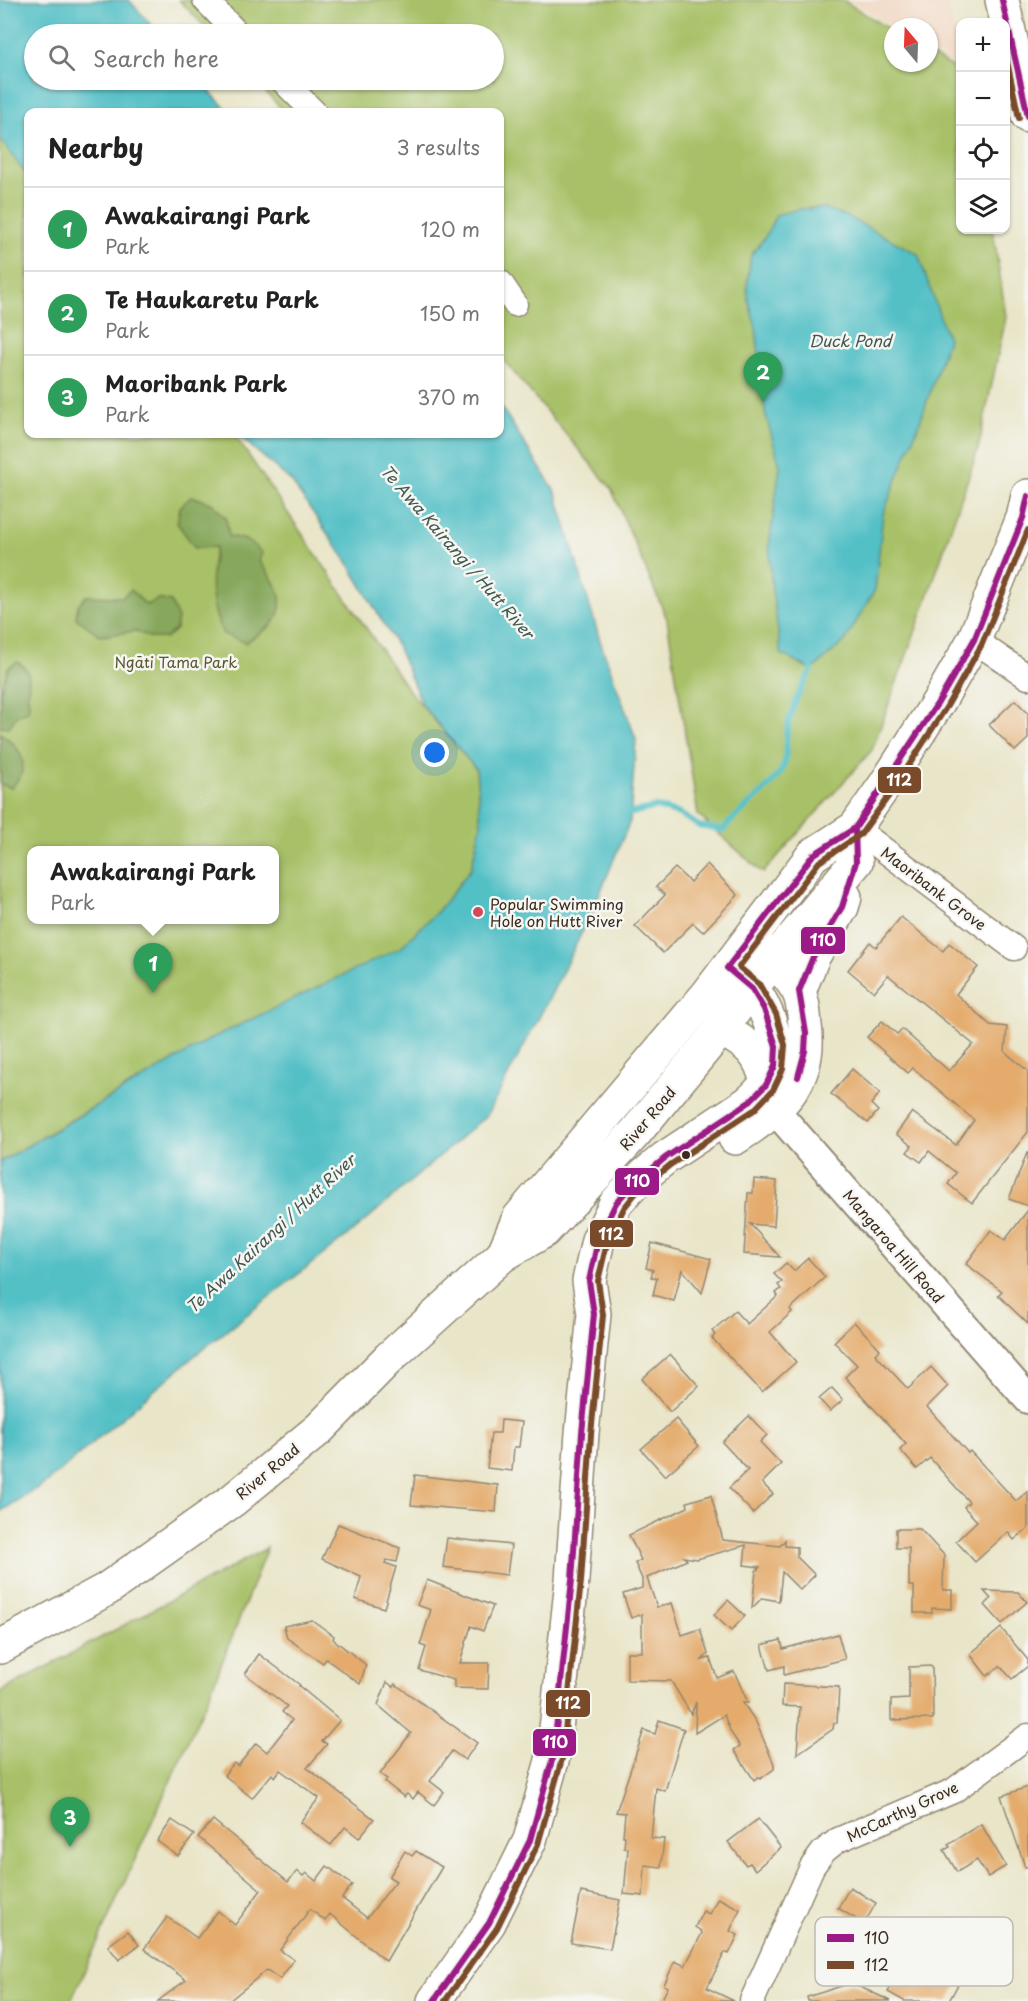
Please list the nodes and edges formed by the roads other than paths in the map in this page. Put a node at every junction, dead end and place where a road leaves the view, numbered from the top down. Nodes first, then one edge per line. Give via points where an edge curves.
1 (205, 0) edge
2 (1002, 0) edge
3 (228, 24) edge
4 (292, 90) edge
5 (310, 108) edge
6 (1028, 116) edge
7 (504, 288) edge
8 (515, 304) dead end
9 (1028, 496) edge
10 (974, 640) junction
11 (1028, 677) edge
12 (855, 828) junction
13 (856, 862) junction
14 (749, 939) junction
15 (1014, 948) dead end
16 (775, 962) junction
17 (739, 978) junction
18 (799, 991) junction
19 (721, 1029) junction
20 (767, 1095) junction
21 (503, 1255) junction
22 (1028, 1399) edge
23 (0, 1647) edge
24 (1028, 1736) edge
25 (434, 2001) edge
26 (752, 2001) edge

1 - 3 street
2 - 6 main road
4 - 5 street
7 - 8 street
9 - 10 main road via 1023,518
10 - 11 street
10 - 12 main road via 939,701
12 - 13 main road
12 - 14 main road via 813,855
12 - 15 street, Maoribank Grove
13 - 16 main road, River Road
13 - 18 main road via 842,906
14 - 16 main road
14 - 17 main road
16 - 17 main road, River Road
16 - 18 main road
17 - 19 main road, River Road
17 - 20 main road via 762,1004 777,1047
17 - 21 main road, River Road via 707,995 519,1218
18 - 20 main road via 806,1033 801,1070 786,1099
19 - 20 main road via 756,1052 763,1066
19 - 21 main road, River Road via 636,1133 576,1198 544,1231
20 - 22 street, Mangaroa Hill Road
20 - 25 main road via 748,1103 665,1158 629,1188 616,1203 598,1240 589,1281 594,1314 553,1757 530,1840 489,1923
21 - 23 main road, River Road via 389,1358 318,1429 232,1500 107,1589
24 - 26 street, McCarthy Grove via 953,1791 847,1836 823,1852 812,1867

